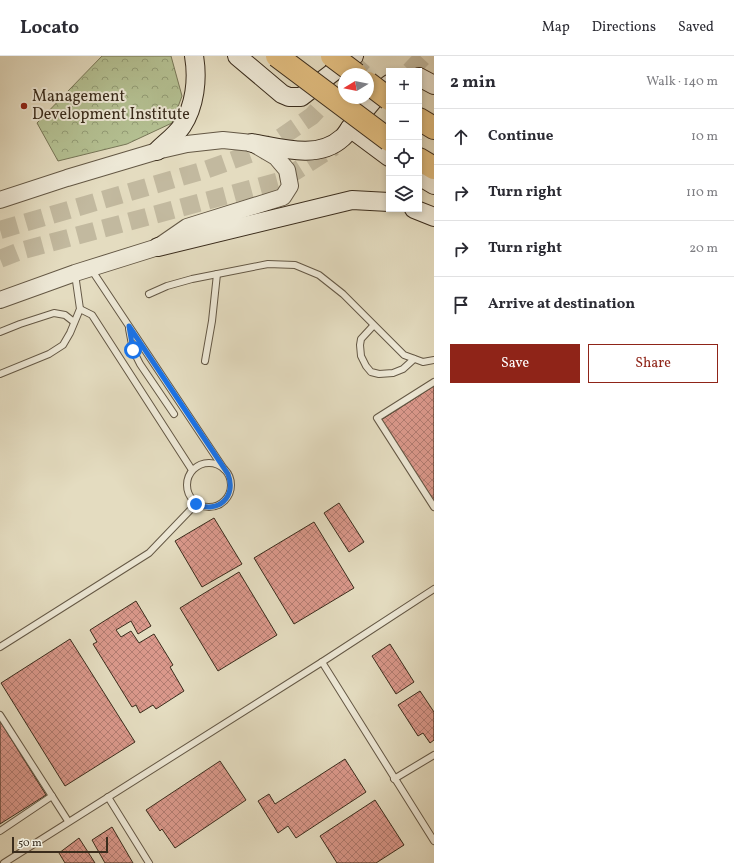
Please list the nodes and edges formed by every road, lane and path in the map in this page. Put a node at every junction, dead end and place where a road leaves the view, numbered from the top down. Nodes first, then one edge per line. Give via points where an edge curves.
1 (194, 56) edge
2 (237, 56) edge
3 (277, 56) edge
4 (332, 56) edge
5 (354, 56) edge
6 (348, 68) edge
7 (422, 78) edge
8 (434, 85) edge
9 (386, 87) edge
10 (374, 88) edge
11 (386, 97) edge
12 (422, 121) edge
13 (350, 128) junction
14 (434, 128) edge
15 (386, 138) edge
16 (252, 143) junction
17 (157, 151) junction
18 (386, 155) edge
19 (422, 161) edge
20 (434, 168) edge
21 (422, 178) edge
22 (434, 185) edge
23 (0, 200) edge
24 (386, 202) edge
25 (422, 212) edge
26 (434, 217) edge
27 (158, 247) junction
28 (90, 268) junction
29 (75, 273) junction
30 (217, 274) junction
31 (149, 294) dead end
32 (0, 300) edge
33 (80, 309) junction
34 (74, 322) junction
35 (129, 326) junction
36 (373, 326) junction
37 (0, 332) edge
38 (414, 359) junction
39 (434, 360) edge
40 (205, 361) dead end
41 (0, 374) edge
42 (434, 382) edge
43 (174, 414) dead end
44 (224, 468) junction
45 (192, 470) junction
46 (196, 504) junction
47 (434, 507) edge
48 (434, 589) edge
49 (0, 647) edge
50 (322, 662) junction
51 (0, 715) edge
52 (434, 755) edge
53 (394, 779) junction
54 (52, 796) junction
55 (108, 797) junction
56 (68, 822) junction
57 (0, 831) edge
58 (434, 841) edge
59 (4, 863) edge
60 (149, 863) edge

1 - 17 main road via 196,87 189,113 181,127
2 - 5 main road via 282,94 295,98 301,97
3 - 15 highway, bridge
4 - 6 highway, bridge
7 - 8 main road
9 - 13 main road
10 - 11 highway, bridge
12 - 14 highway
13 - 16 main road via 342,138 326,148 304,151
13 - 18 main road
16 - 17 street via 223,140
16 - 27 street via 276,157 287,170 290,186 283,197 187,227
17 - 23 street
19 - 20 highway
21 - 22 main road
24 - 27 main road via 352,200
25 - 26 main road
27 - 28 street
28 - 29 street
28 - 35 lane
29 - 32 street
29 - 33 lane
30 - 31 lane via 167,286
30 - 36 lane via 268,264 295,265 319,275 343,294
30 - 40 lane
33 - 34 lane
33 - 45 lane via 92,315
34 - 37 lane via 65,315 54,313
34 - 41 lane via 63,345 49,354
35 - 43 lane via 133,350 140,364
35 - 44 lane
36 - 38 lane via 404,355
36 - 38 lane via 361,339 360,345 361,356 371,372 379,374 403,369
38 - 39 lane via 422,362
42 - 47 lane via 376,418
44 - 45 lane via 204,463
44 - 46 lane via 231,481 229,495 218,506 203,507
45 - 46 lane via 188,476 187,491
46 - 49 lane via 149,553
48 - 50 lane
50 - 53 lane
50 - 55 lane
51 - 54 lane
52 - 53 lane
53 - 58 lane
54 - 56 lane
54 - 57 lane
55 - 56 lane
55 - 60 lane
56 - 59 lane

